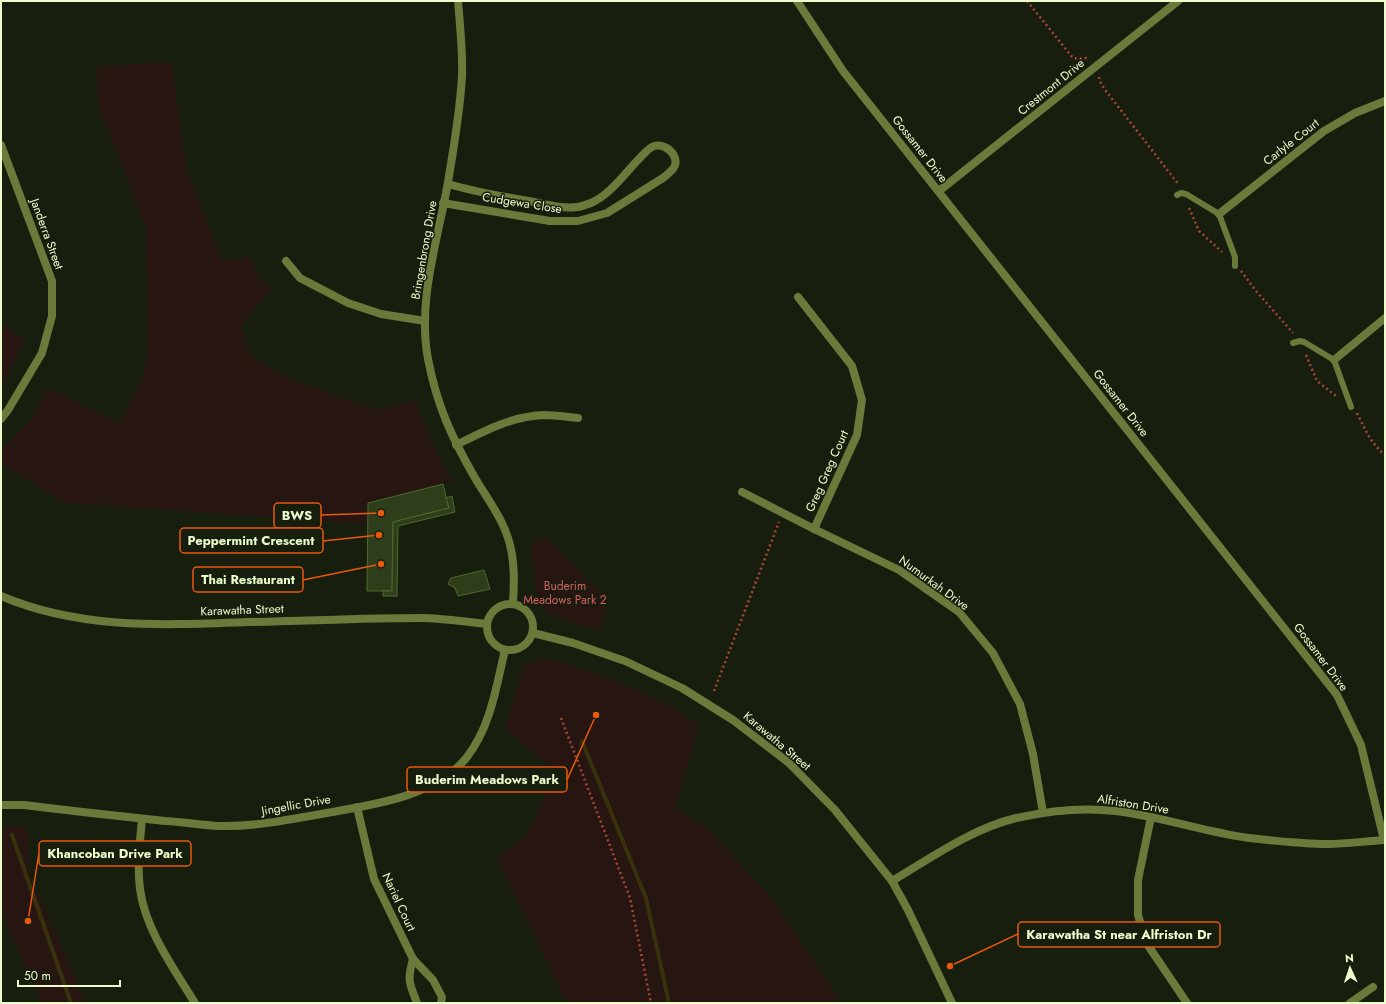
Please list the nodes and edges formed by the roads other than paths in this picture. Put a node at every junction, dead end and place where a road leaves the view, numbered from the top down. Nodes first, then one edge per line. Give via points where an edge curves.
1 (458, 1) edge
2 (797, 1) edge
3 (1178, 1) edge
4 (1385, 101) edge
5 (1, 145) edge
6 (448, 184) junction
7 (939, 191) junction
8 (1177, 196) dead end
9 (443, 203) junction
10 (1219, 214) junction
11 (286, 261) dead end
12 (1235, 266) dead end
13 (798, 297) dead end
14 (1385, 318) edge
15 (426, 321) junction
16 (1293, 343) dead end
17 (1334, 360) junction
18 (1351, 407) dead end
19 (578, 418) dead end
20 (1, 419) edge
21 (456, 445) junction
22 (742, 492) dead end
23 (814, 529) junction
24 (1, 596) edge
25 (513, 604) junction
26 (487, 624) junction
27 (533, 633) junction
28 (505, 650) junction
29 (1, 805) edge
30 (357, 807) junction
31 (1043, 813) junction
32 (1152, 817) junction
33 (142, 819) junction
34 (1384, 840) edge
35 (892, 881) junction
36 (412, 959) junction
37 (1373, 987) dead end
38 (195, 1003) edge
39 (417, 1003) edge
40 (441, 1003) edge
41 (952, 1003) edge
42 (1187, 1003) edge
43 (1350, 1003) edge

1 - 6 street, Bringenbrong Drive via 462,76
2 - 7 street, Gossamer Drive via 843,71
3 - 7 street, Crestmont Drive
4 - 10 street, Carlyle Court via 1355,112 1324,131
5 - 20 street, Janderra Street via 52,281 52,316 42,353
6 - 9 street, Bringenbrong Drive
6 - 9 street, Cudgewa Close via 554,206 576,207 602,196 654,146 663,146 671,151 676,166 663,178 607,213 578,221 550,221
7 - 34 street, Gossamer Drive via 1337,695 1361,745
8 - 10 lane via 1186,194
9 - 15 street, Bringenbrong Drive via 427,288
10 - 12 lane via 1236,261
11 - 15 street via 300,278 348,303 381,314
13 - 23 street, Greg Greg Court via 852,366 862,400 857,435
14 - 17 street
15 - 21 street, Bringenbrong Drive via 428,357 434,388
16 - 17 lane via 1304,342
17 - 18 lane
19 - 21 street via 544,415 521,418
21 - 25 street, Bringenbrong Drive via 500,518 510,544 515,574
22 - 23 street, Numurkah Drive
23 - 31 street, Numurkah Drive via 899,570 959,612 993,653 1020,704 1033,754
24 - 26 street, Karawatha Street via 74,618 121,624 422,618
25 - 26 street via 506,604 493,611
25 - 27 street via 521,606 532,618
26 - 28 street via 487,631 493,643
27 - 28 street via 530,640 519,649
27 - 35 street, Karawatha Street via 573,643 625,661 682,688 733,720 799,773 835,810
28 - 30 street, Jingellic Drive via 487,724 466,758 433,784 400,798
29 - 33 street, Jingellic Drive via 24,805
30 - 33 street, Jingellic Drive via 266,824 219,826
30 - 36 street, Nariel Court via 374,879
31 - 32 street, Alfriston Drive via 1094,810
31 - 35 street, Alfriston Drive via 1015,819 968,836
32 - 34 street, Alfriston Drive via 1248,838 1328,844
32 - 42 street via 1138,880 1138,915 1147,944
33 - 38 street via 138,865 140,890 147,916 161,948
35 - 41 street, Karawatha Street
36 - 39 street via 408,976
36 - 40 street, Nariel Court via 433,980 442,997
37 - 43 street

